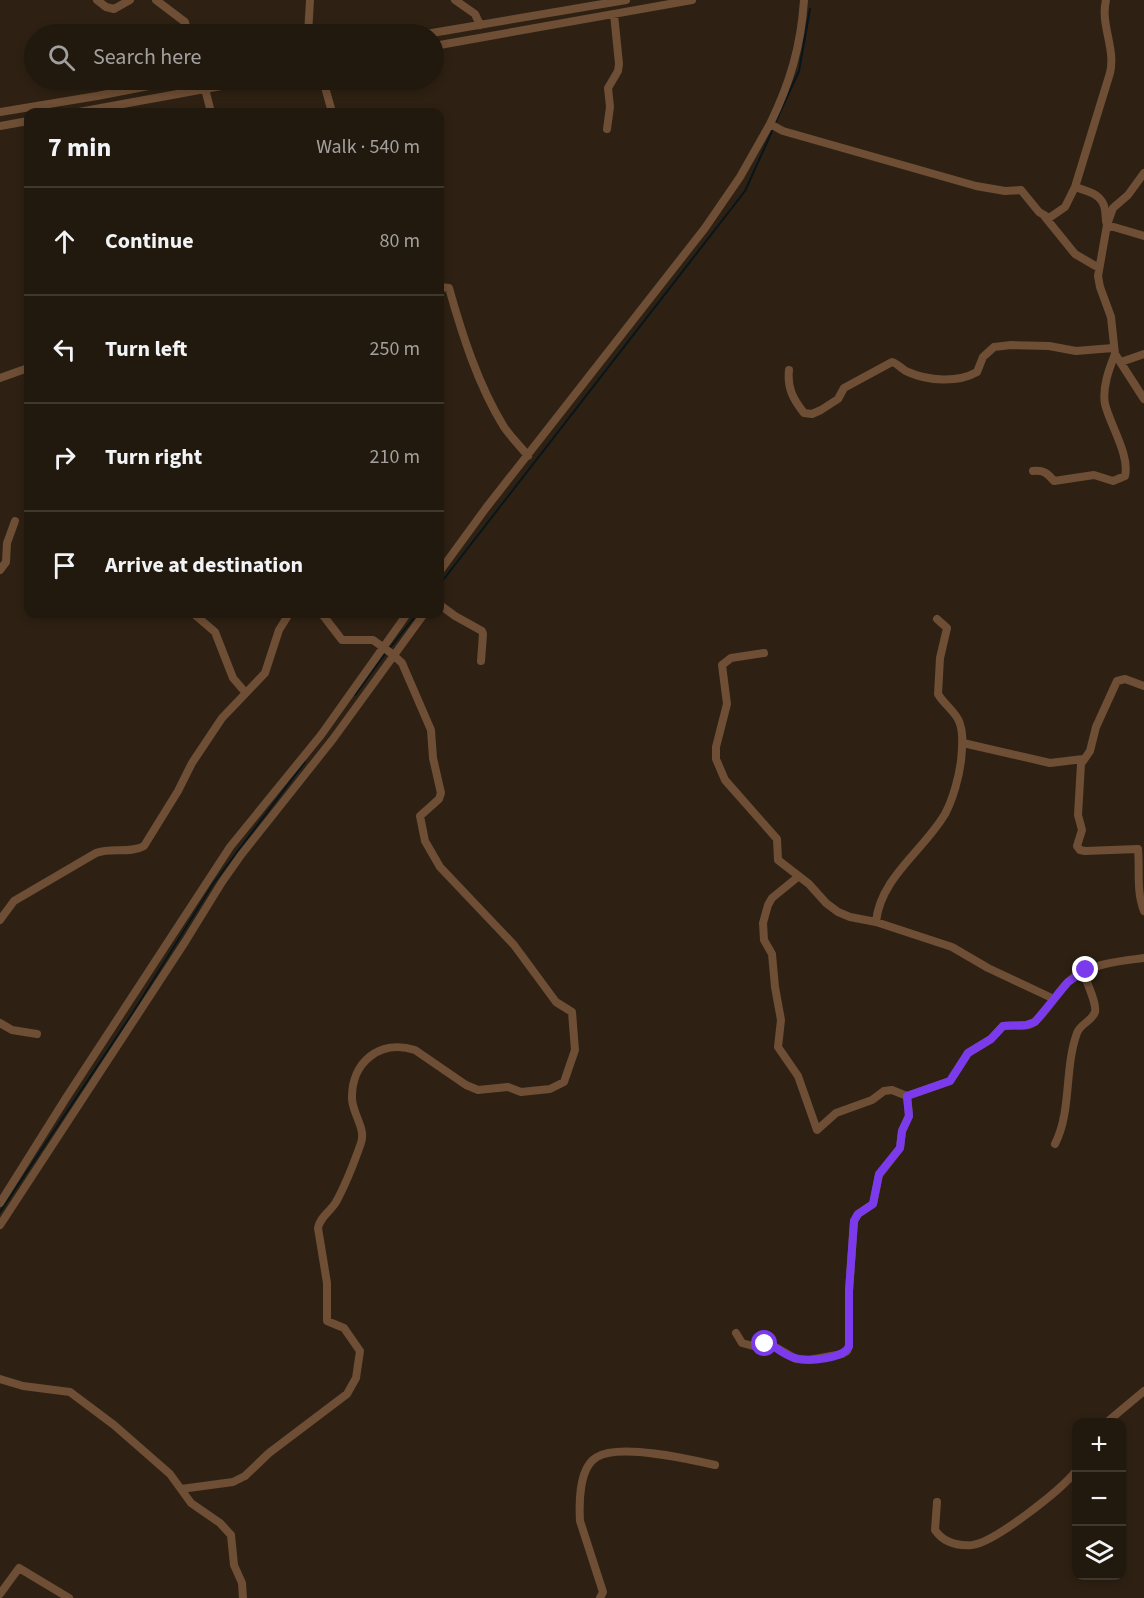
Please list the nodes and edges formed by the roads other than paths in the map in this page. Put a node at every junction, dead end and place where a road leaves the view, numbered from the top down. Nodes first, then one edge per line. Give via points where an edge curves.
1 (97, 0) edge
2 (130, 0) edge
3 (156, 0) edge
4 (310, 0) edge
5 (455, 0) edge
6 (626, 0) edge
7 (692, 0) edge
8 (804, 0) edge
9 (1106, 0) edge
10 (614, 14) junction
11 (186, 24) edge
12 (309, 24) edge
13 (480, 25) junction
14 (446, 31) joint
15 (448, 43) junction
16 (444, 44) edge
17 (128, 90) edge
18 (200, 90) edge
19 (205, 90) edge
20 (326, 90) edge
21 (24, 108) edge
22 (24, 108) edge
23 (101, 108) edge
24 (210, 108) edge
25 (331, 108) edge
26 (0, 112) edge
27 (24, 122) edge
28 (771, 125) junction
29 (0, 126) edge
30 (607, 129) dead end
31 (1144, 173) edge
32 (1074, 187) junction
33 (1045, 217) junction
34 (1107, 225) junction
35 (1144, 236) edge
36 (1099, 268) junction
37 (444, 287) edge
38 (1144, 354) edge
39 (1116, 355) junction
40 (24, 369) edge
41 (789, 370) dead end
42 (0, 378) edge
43 (1144, 399) edge
44 (528, 456) junction
45 (1033, 471) dead end
46 (15, 521) dead end
47 (444, 566) edge
48 (0, 570) edge
49 (444, 607) edge
50 (199, 618) edge
51 (286, 618) edge
52 (325, 618) edge
53 (404, 618) edge
54 (420, 618) edge
55 (937, 619) dead end
56 (389, 651) junction
57 (764, 653) dead end
58 (481, 661) dead end
59 (1144, 686) edge
60 (245, 692) junction
61 (963, 743) junction
62 (1083, 759) junction
63 (799, 876) junction
64 (1144, 911) edge
65 (0, 920) edge
66 (876, 922) junction
67 (159, 956) junction
68 (1144, 958) edge
69 (169, 966) junction
70 (1083, 972) junction
71 (1054, 999) junction
72 (0, 1023) edge
73 (37, 1034) dead end
74 (907, 1096) junction
75 (1055, 1144) dead end
76 (0, 1203) edge
77 (0, 1225) edge
78 (736, 1333) dead end
79 (0, 1379) edge
80 (1144, 1391) edge
81 (1112, 1418) edge
82 (715, 1465) dead end
83 (1076, 1472) edge
84 (181, 1489) junction
85 (937, 1502) dead end
86 (0, 1593) edge
87 (69, 1598) edge
88 (243, 1598) edge
89 (600, 1598) edge

1 - 2 street via 114,9
3 - 11 street
4 - 12 street
5 - 13 street via 475,14
6 - 13 street
7 - 10 street
8 - 28 street via 793,69
9 - 32 street via 1104,20 1112,62
10 - 15 street
10 - 30 street via 619,64 608,88
13 - 14 street
14 - 15 street
15 - 16 street
17 - 21 street
18 - 23 street
19 - 24 street
20 - 25 street
22 - 26 street
27 - 29 street
28 - 33 street via 976,186 1021,190
28 - 44 street via 705,228
31 - 34 street via 1115,205
32 - 33 street via 1065,207 1054,216
32 - 34 street via 1100,199
33 - 36 street via 1075,254
34 - 35 street
34 - 36 street
36 - 39 street
37 - 44 street via 449,288 484,389 504,426
38 - 39 street
39 - 41 street via 1049,346 994,347 983,357 978,372 944,381 910,374 892,362 844,388 838,399 813,414 804,413 792,395
39 - 43 street
39 - 45 street via 1104,394 1123,456 1125,476 1113,481 1094,475 1054,481 1047,473
40 - 42 street
44 - 47 street
46 - 48 street via 7,543 6,562
49 - 58 street via 482,631
50 - 60 street via 215,632 233,678
51 - 60 street via 265,673
52 - 56 street via 342,640 368,639
53 - 56 street
54 - 56 street
55 - 61 street via 947,628 939,658 938,694 959,720
56 - 67 street via 257,811
56 - 69 street via 326,747 241,855
56 - 84 street via 405,668 432,736 441,793 440,799 420,816 424,841 444,872 514,945 556,1002 570,1011 574,1055 566,1080 550,1089 518,1093 508,1087 478,1090 404,1047 383,1048 364,1062 352,1098 362,1131 361,1142 338,1199 318,1228 327,1283 327,1322 344,1328 360,1351 356,1378 347,1394 269,1452 239,1480
57 - 63 street via 731,658 722,664 727,704 716,759 725,780 777,839 778,860
59 - 62 street via 1125,679 1117,681 1096,727 1090,751
60 - 65 street via 226,712 192,763 144,846 96,853 14,901
61 - 62 street via 1050,762
61 - 66 street via 960,771 946,812 888,887
62 - 64 street via 1078,815 1082,830 1077,846 1085,851 1138,849 1139,896
63 - 66 street via 838,912
63 - 74 street via 772,898 765,913 763,934 772,954 781,1020 778,1047 798,1076 816,1129 836,1113 872,1100 884,1091
66 - 71 street via 952,947
67 - 69 street
67 - 76 street
68 - 70 street
69 - 77 street
70 - 71 street
70 - 75 street via 1095,1011 1077,1033 1064,1119
71 - 74 street via 1031,1024 1003,1026 991,1039 972,1049 950,1081
72 - 73 street via 12,1030
74 - 78 street via 909,1116 898,1151 879,1174 873,1204 854,1221 847,1351 822,1359 796,1359 770,1344 742,1343
79 - 84 street via 76,1395 170,1474
80 - 81 street
82 - 89 street via 671,1455 623,1452 596,1457 589,1464 581,1484 579,1509 603,1592
83 - 85 street via 1040,1504 974,1545 942,1539 935,1530
84 - 88 street via 191,1503 231,1535
86 - 87 street via 19,1568

